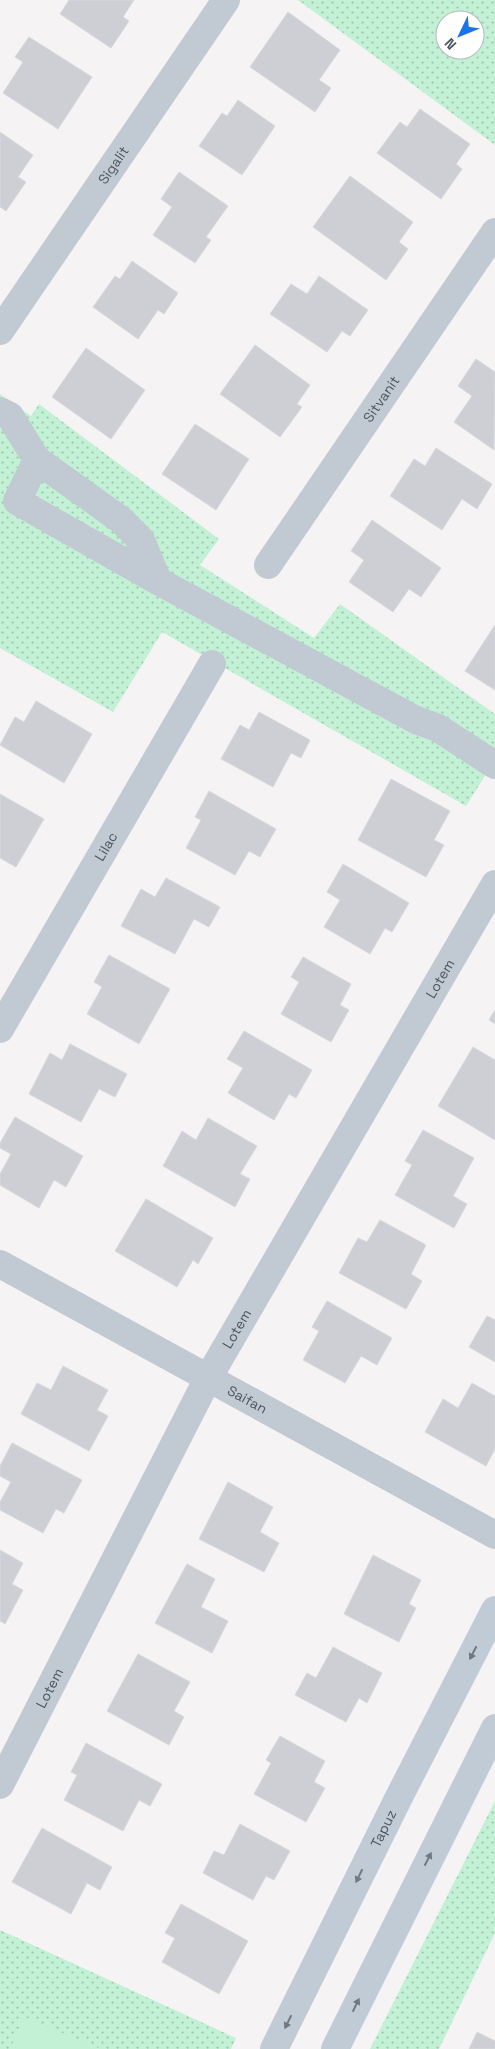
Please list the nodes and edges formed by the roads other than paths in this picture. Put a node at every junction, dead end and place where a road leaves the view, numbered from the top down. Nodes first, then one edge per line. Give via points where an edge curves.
1 (226, 0) edge
2 (495, 232) edge
3 (0, 330) edge
4 (0, 411) edge
5 (37, 460) junction
6 (268, 565) dead end
7 (158, 581) junction
8 (212, 664) dead end
9 (495, 765) edge
10 (495, 884) edge
11 (0, 1029) edge
12 (0, 1264) edge
13 (208, 1378) junction
14 (495, 1535) edge
15 (495, 1610) edge
16 (495, 1728) edge
17 (0, 1785) edge
18 (274, 2049) edge
19 (335, 2049) edge

1 - 3 street, Sigalit
2 - 6 street, Sitvanit
4 - 5 street via 10,416
5 - 7 street via 121,520 141,540
5 - 7 street via 17,501
7 - 9 street via 416,720 438,728
8 - 11 street, Lilac
10 - 13 street, Lotem
12 - 13 street, Saifan
13 - 14 street, Saifan
13 - 17 street, Lotem
15 -> 18 street, Tapuz
19 -> 16 street

